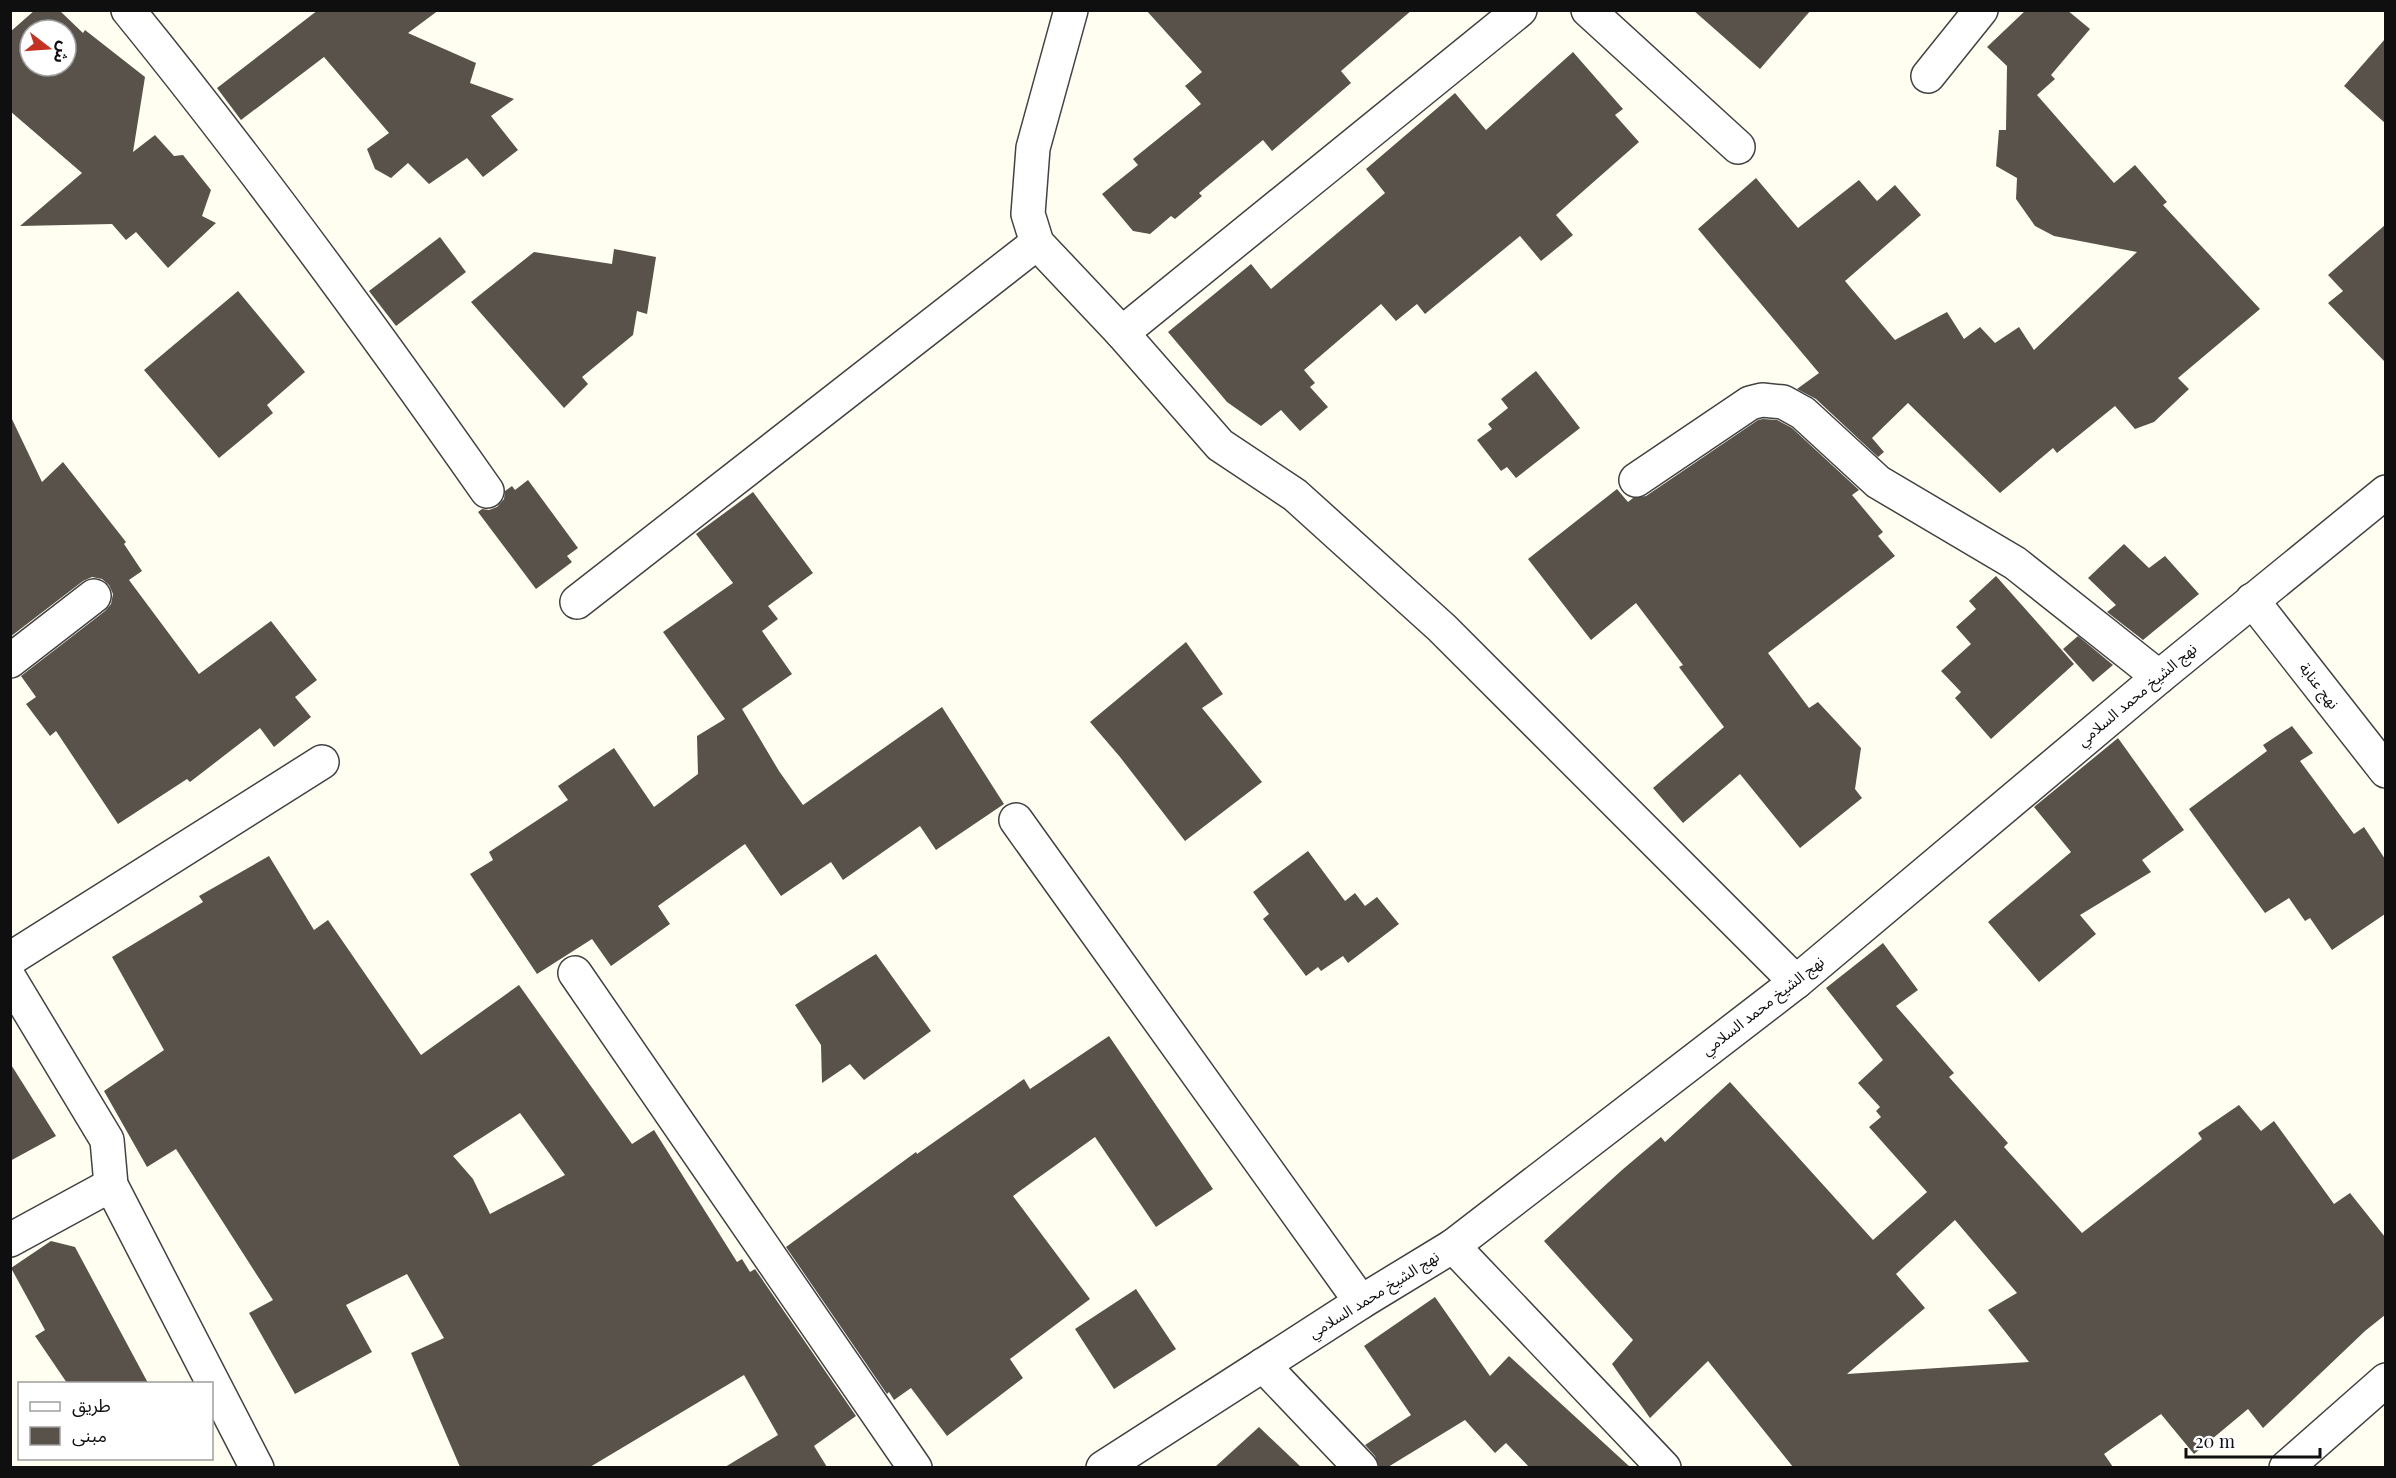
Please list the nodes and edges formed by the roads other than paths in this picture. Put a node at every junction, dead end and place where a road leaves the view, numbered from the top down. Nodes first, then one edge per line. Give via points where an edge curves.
1 (128, 10) edge
2 (1071, 10) edge
3 (1520, 10) edge
4 (1588, 10) edge
5 (1981, 10) edge
6 (1928, 76) dead end
7 (1738, 147) dead end
8 (1037, 243) junction
9 (1122, 333) junction
10 (1636, 480) dead end
11 (487, 491) dead end
12 (2385, 492) edge
13 (94, 596) dead end
14 (2252, 600) junction
15 (578, 602) dead end
16 (10, 661) edge
17 (2159, 677) junction
18 (322, 762) dead end
19 (2385, 771) edge
20 (1016, 820) dead end
21 (10, 959) edge
22 (575, 974) dead end
23 (10, 980) edge
24 (1796, 982) junction
25 (111, 1185) junction
26 (10, 1240) edge
27 (1453, 1246) junction
28 (1361, 1302) junction
29 (1263, 1365) junction
30 (2385, 1380) edge
31 (213, 1382) edge
32 (213, 1382) edge
33 (257, 1467) edge
34 (915, 1467) edge
35 (1103, 1467) edge
36 (1361, 1467) edge
37 (1664, 1467) edge
38 (2286, 1467) edge

1 - 11 street via 205,104 350,296
2 - 8 street via 1033,148 1028,214
3 - 9 street
4 - 7 street
5 - 6 street
8 - 9 street
8 - 15 street
9 - 24 street via 1220,445 1295,495 1442,628
10 - 17 street via 1750,403 1783,402 1803,413 1878,482 2015,562
12 - 14 street, نهج الشيخ محمد السلامي
13 - 16 street
14 - 17 street, نهج الشيخ محمد السلامي
14 - 19 street, نهج عنابة
17 - 24 street, نهج الشيخ محمد السلامي
18 - 21 street
20 - 28 street
22 - 34 street
23 - 25 street via 107,1140
24 - 27 street, نهج الشيخ محمد السلامي
25 - 26 street
25 - 32 street
27 - 28 street, نهج الشيخ محمد السلامي
27 - 37 street
28 - 29 street, نهج الشيخ محمد السلامي
29 - 35 street, نهج الشيخ محمد السلامي
29 - 36 street
30 - 38 street
31 - 33 street

